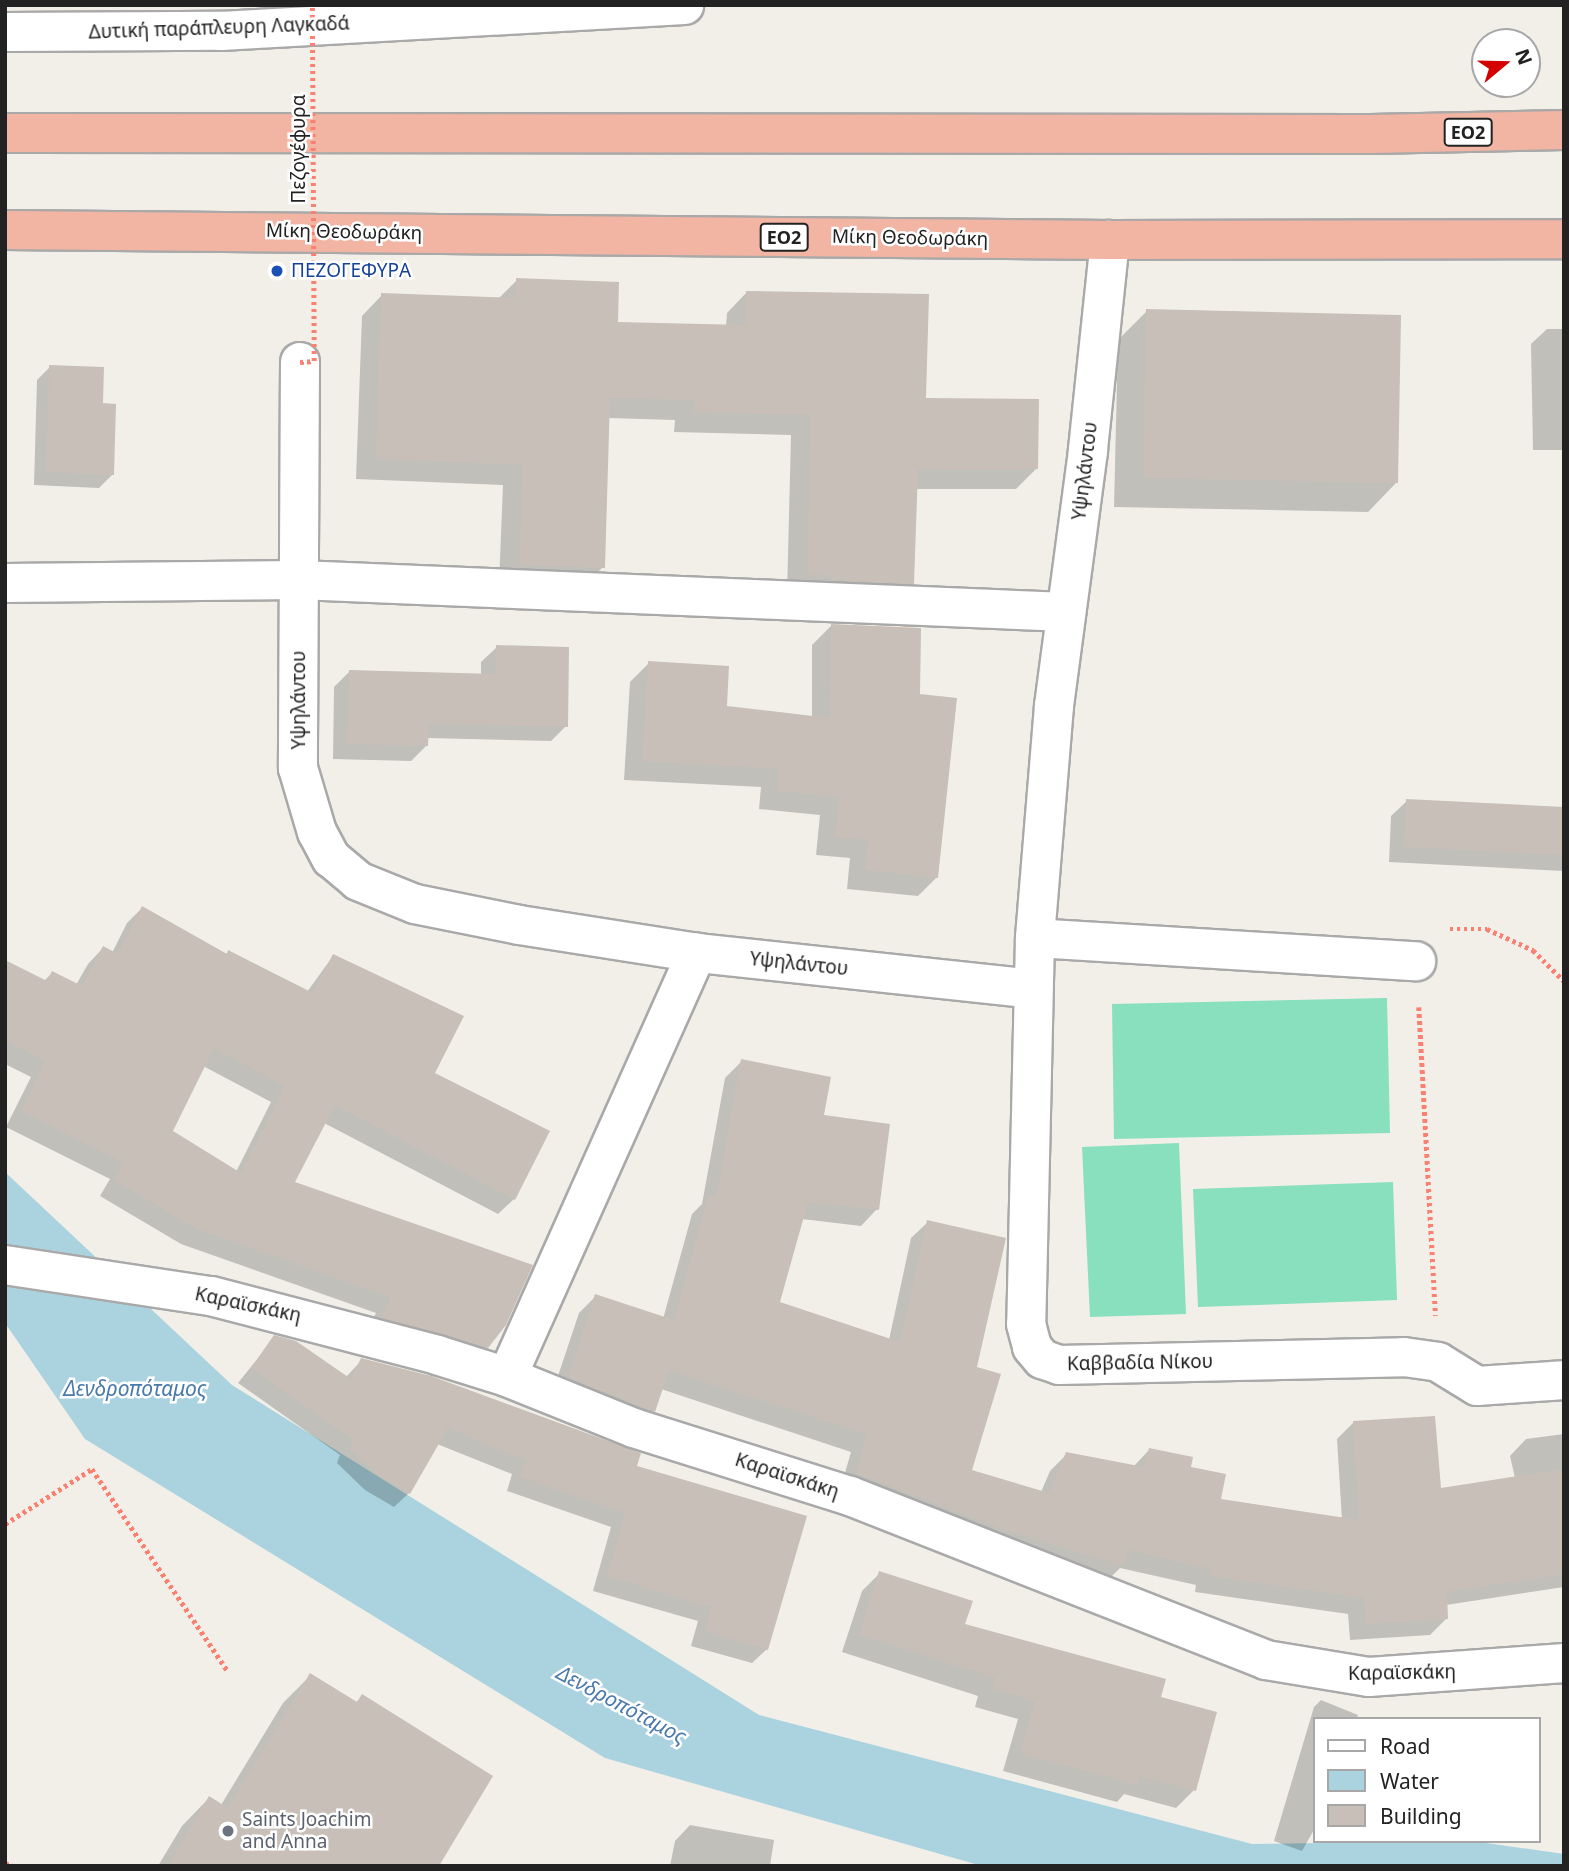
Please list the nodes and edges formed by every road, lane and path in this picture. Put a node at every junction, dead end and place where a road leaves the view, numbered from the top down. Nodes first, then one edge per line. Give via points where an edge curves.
1 (312, 5) edge
2 (684, 5) edge
3 (5, 32) edge
4 (1564, 130) edge
5 (5, 133) edge
6 (5, 230) edge
7 (1564, 239) edge
8 (1110, 240) junction
9 (300, 362) joint
10 (299, 580) junction
11 (5, 583) edge
12 (1066, 612) junction
13 (1035, 938) junction
14 (697, 953) junction
15 (1416, 961) junction
16 (1564, 981) edge
17 (1033, 989) junction
18 (5, 1265) edge
19 (1438, 1362) junction
20 (507, 1377) junction
21 (1564, 1380) edge
22 (5, 1524) edge
23 (1564, 1663) edge
24 (227, 1670) dead end
25 (5, 1863) edge
26 (13, 1866) edge

1 - 9 path, Πεζογέφυρα, bridge via 314,361
2 - 3 street, Δυτική παράπλευρη Λαγκαδά via 221,31
4 - 5 highway, ΕΟ2 via 1371,134
6 - 8 highway, Μίκη Θεοδωράκη / ΕΟ2
7 - 8 highway, Μίκη Θεοδωράκη / ΕΟ2
8 - 12 street, Υψηλάντου
9 - 10 street, Υψηλάντου
10 - 11 street
10 - 12 street
10 - 14 street, Υψηλάντου via 299,768 306,806 331,858 358,881 415,904
12 - 13 street, Υψηλάντου
13 - 15 street
13 - 17 street, Υψηλάντου
14 - 17 street, Υψηλάντου
14 - 20 street
15 - 16 path via 1425,939 1449,929 1487,929 1532,950
15 - 19 path
17 - 19 street, Καββαδία Νίκου via 1026,1324 1032,1347 1042,1359 1059,1365 1370,1357
18 - 20 street, Καραϊσκάκη via 110,1279 284,1312
19 - 21 street, Καββαδία Νίκου via 1476,1386
20 - 23 street, Καραϊσκάκη via 634,1427 850,1496 1266,1660 1368,1677
22 - 24 path via 92,1469
25 - 26 path

